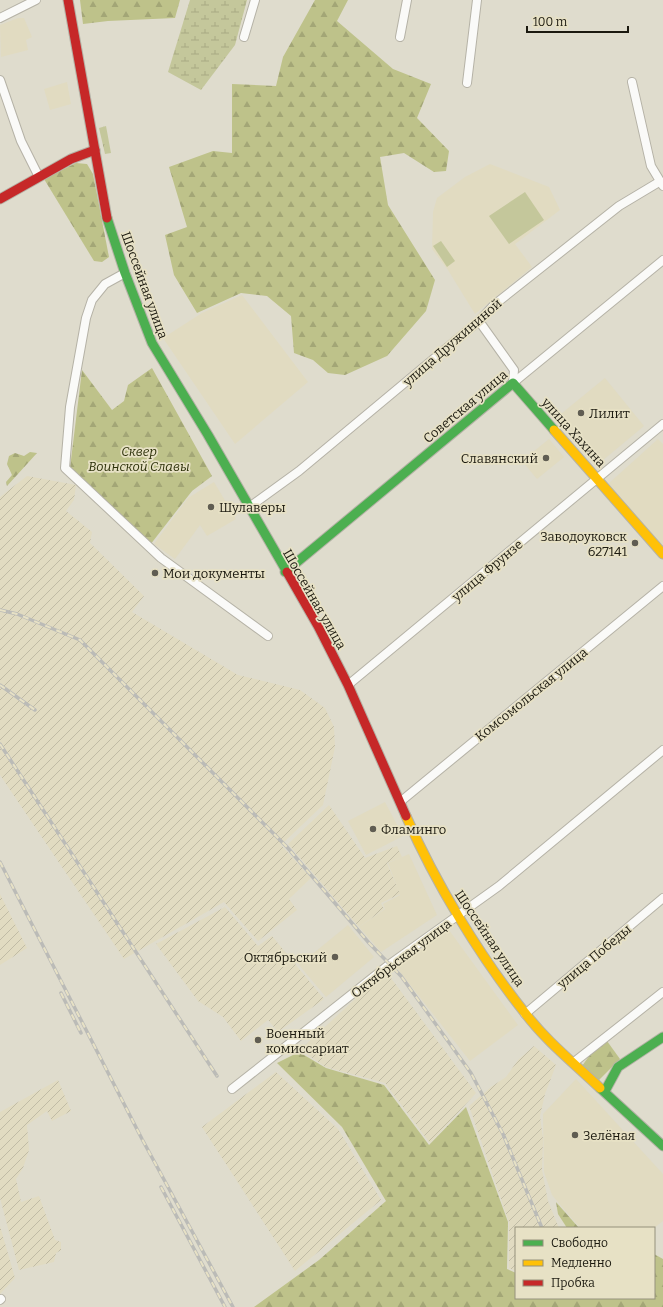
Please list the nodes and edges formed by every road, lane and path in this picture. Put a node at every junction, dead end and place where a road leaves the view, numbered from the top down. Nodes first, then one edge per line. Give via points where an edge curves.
1 (36, 0) edge
2 (68, 0) edge
3 (255, 0) edge
4 (407, 0) edge
5 (477, 0) edge
6 (0, 18) edge
7 (244, 37) dead end
8 (400, 37) dead end
9 (0, 80) edge
10 (632, 82) dead end
11 (467, 83) dead end
12 (95, 150) junction
13 (39, 178) junction
14 (661, 184) edge
15 (0, 199) edge
16 (663, 260) edge
17 (125, 273) junction
18 (479, 321) junction
19 (513, 383) junction
20 (663, 424) edge
21 (598, 478) junction
22 (248, 508) junction
23 (663, 554) edge
24 (285, 572) junction
25 (663, 586) edge
26 (268, 636) dead end
27 (348, 685) junction
28 (663, 750) edge
29 (400, 802) junction
30 (663, 898) edge
31 (457, 916) junction
32 (663, 992) edge
33 (525, 1014) junction
34 (663, 1037) edge
35 (573, 1063) junction
36 (232, 1089) dead end
37 (604, 1091) junction
38 (663, 1146) edge

1 - 6 street
2 - 12 main road, Шоссейная улица
3 - 7 street
4 - 8 street
5 - 11 street
9 - 13 street via 21,141
10 - 14 street via 651,166
12 - 13 main road via 71,159
12 - 17 main road, Шоссейная улица via 106,214
13 - 15 main road
14 - 18 street, улица Дружининой via 607,216 494,305
16 - 19 street, Советская улица
17 - 22 main road, Шоссейная улица via 152,343 208,435
17 - 26 street via 105,284 92,300 86,318 70,407 65,468 161,558
18 - 19 street via 514,370
18 - 22 street, улица Дружининой via 299,471
19 - 21 main road, улица Хахина
19 - 24 main road, Советская улица
20 - 21 street, улица Фрунзе
21 - 23 main road, улица Хахина
21 - 27 street, улица Фрунзе
22 - 24 main road, Шоссейная улица
24 - 27 main road, Шоссейная улица via 318,626
25 - 29 street, Комсомольская улица
27 - 29 main road, Шоссейная улица
28 - 31 street, Октябрьская улица via 500,886
29 - 31 main road, Шоссейная улица
30 - 33 street, улица Победы
31 - 33 main road, Шоссейная улица
31 - 36 street, Октябрьская улица via 390,964
32 - 35 street
33 - 35 main road, Шоссейная улица
34 - 37 main road via 618,1067
35 - 37 main road, Шоссейная улица
37 - 38 main road, Шоссейная улица

